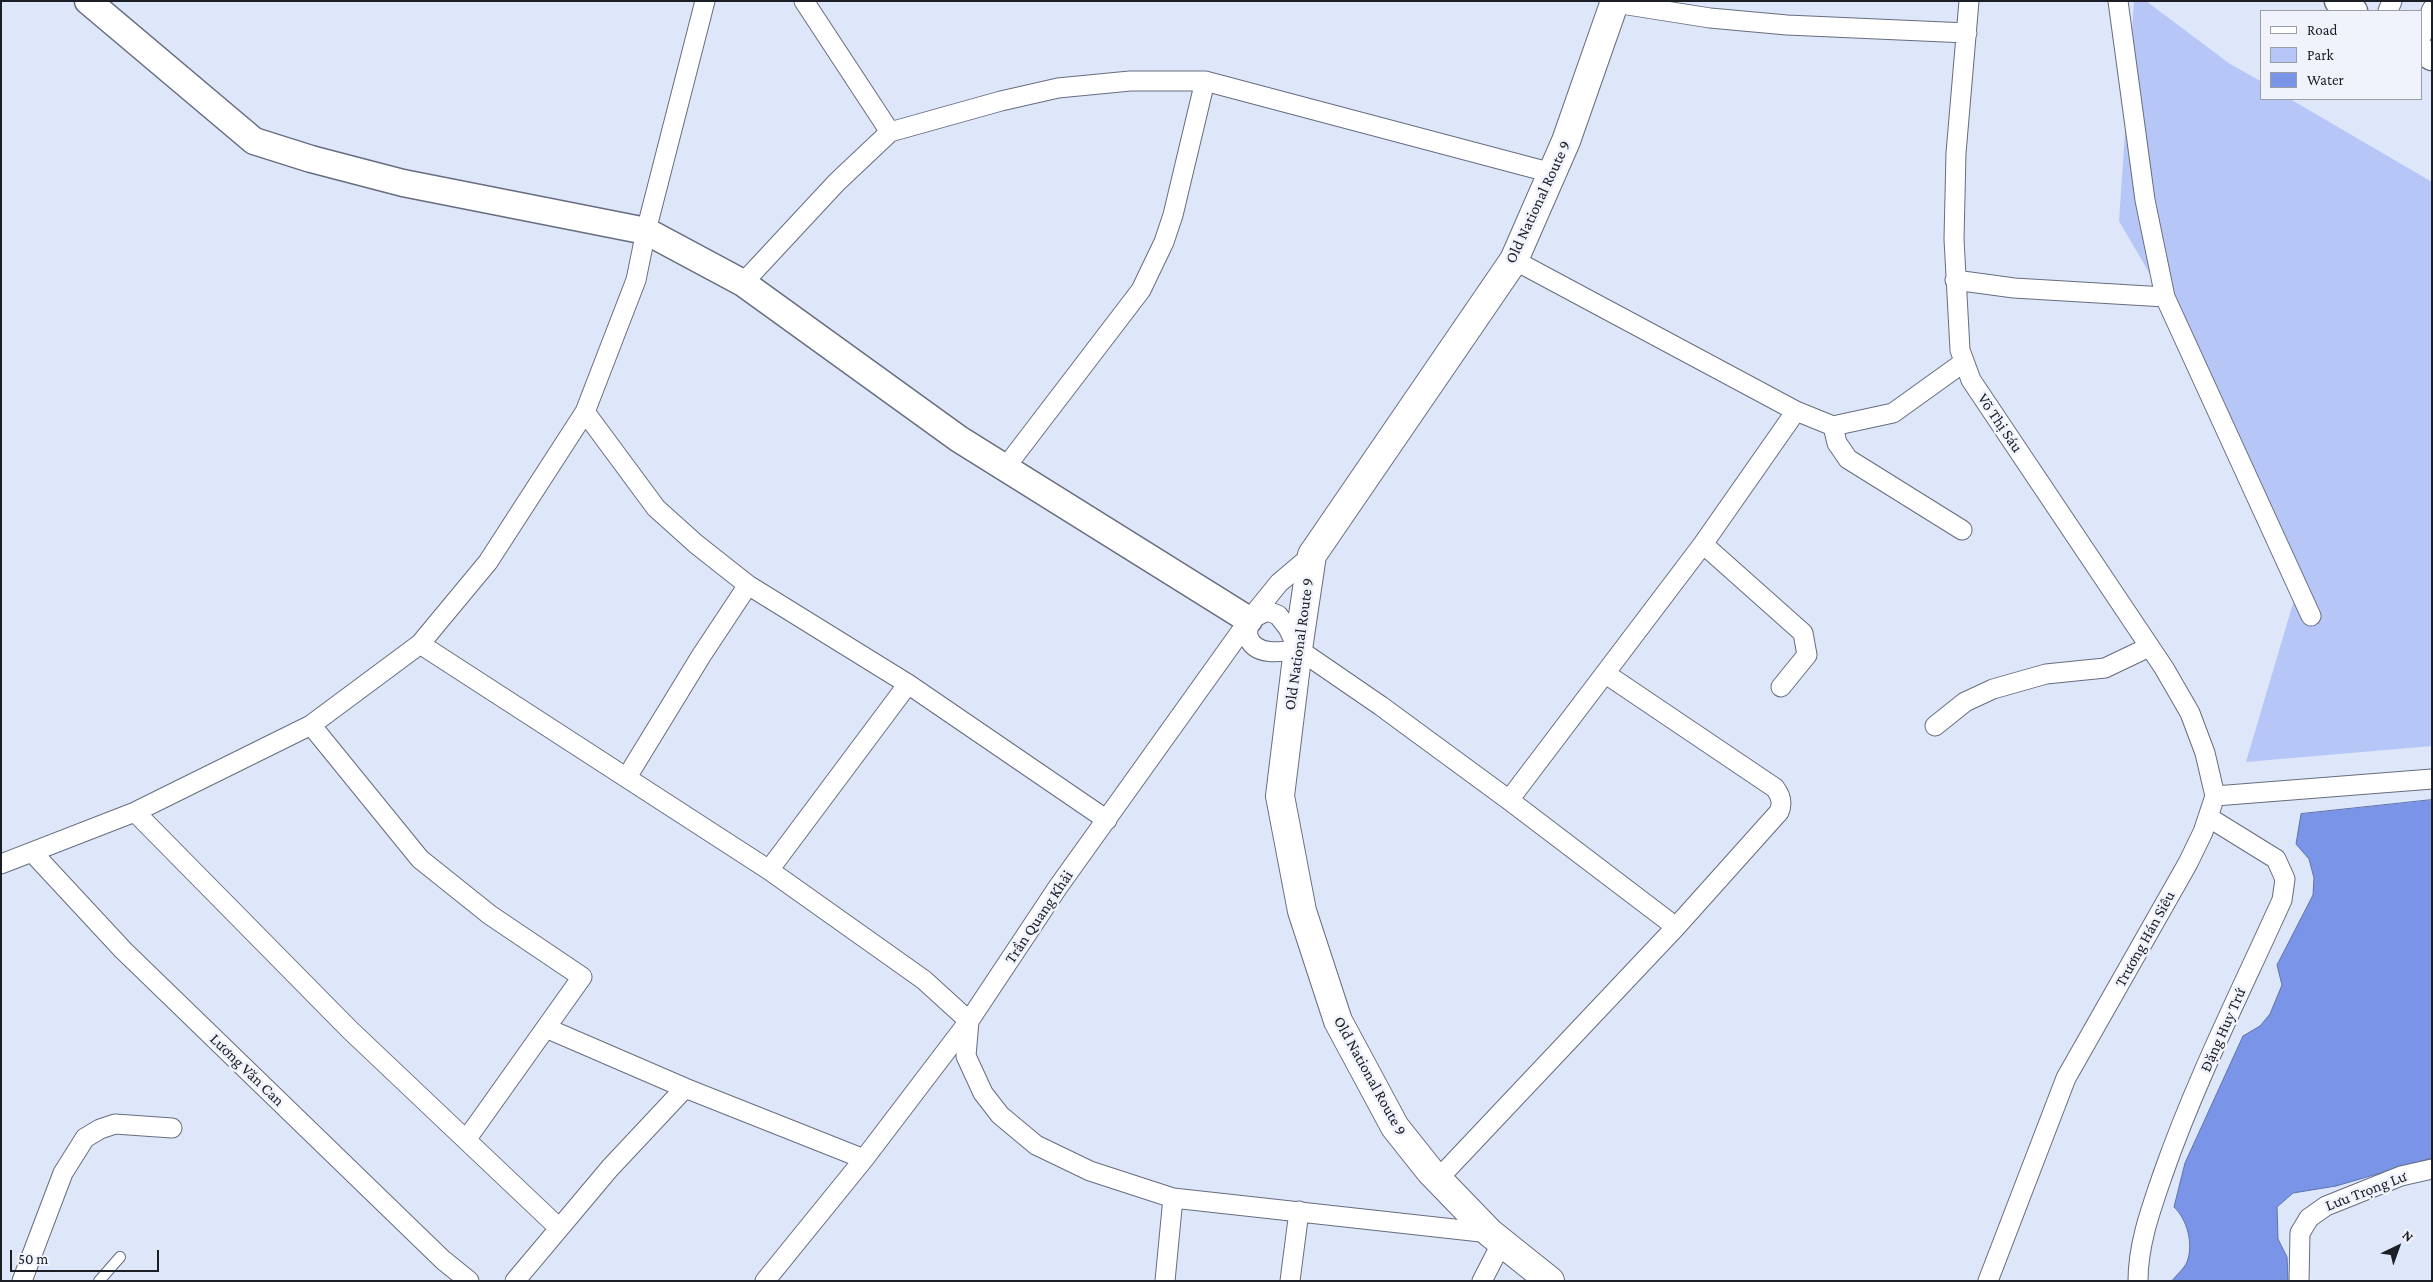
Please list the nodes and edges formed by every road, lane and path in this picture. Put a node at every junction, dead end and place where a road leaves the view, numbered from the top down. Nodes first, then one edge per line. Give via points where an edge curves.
1 (705, 1) edge
2 (804, 1) edge
3 (1969, 1) edge
4 (2118, 1) edge
5 (2338, 1) edge
6 (1615, 2) edge
7 (93, 3) edge
8 (2432, 9) edge
9 (2352, 10) edge
10 (2423, 32) edge
11 (1967, 33) junction
12 (1205, 81) junction
13 (890, 132) junction
14 (1552, 173) junction
15 (646, 231) junction
16 (1514, 260) junction
17 (1955, 280) junction
18 (743, 282) junction
19 (2164, 297) junction
20 (1964, 362) junction
21 (1796, 411) junction
22 (585, 412) junction
23 (1833, 426) junction
24 (1005, 468) junction
25 (1962, 530) dead end
26 (1703, 544) junction
27 (1312, 555) junction
28 (748, 585) junction
29 (2311, 616) dead end
30 (1249, 620) junction
31 (420, 644) junction
32 (2150, 647) junction
33 (1298, 649) junction
34 (1606, 674) junction
35 (908, 684) junction
36 (1782, 687) dead end
37 (311, 725) junction
38 (1935, 726) dead end
39 (628, 777) junction
40 (2432, 779) edge
41 (2215, 796) junction
42 (1509, 800) junction
43 (135, 812) junction
44 (2208, 817) junction
45 (1107, 820) junction
46 (32, 852) junction
47 (1, 864) edge
48 (769, 870) junction
49 (1676, 927) junction
50 (969, 1021) junction
51 (546, 1028) junction
52 (685, 1088) junction
53 (172, 1128) dead end
54 (466, 1140) junction
55 (864, 1160) junction
56 (2432, 1169) edge
57 (1438, 1179) junction
58 (1174, 1198) junction
59 (1299, 1211) junction
60 (559, 1228) junction
61 (1495, 1238) junction
62 (120, 1258) dead end
63 (22, 1281) edge
64 (100, 1281) edge
65 (469, 1281) edge
66 (515, 1281) edge
67 (765, 1281) edge
68 (1165, 1281) edge
69 (1290, 1281) edge
70 (1482, 1281) edge
71 (1550, 1281) edge
72 (1988, 1281) edge
73 (2138, 1281) edge
74 (2299, 1281) edge

1 - 15 street
2 - 13 street
3 - 11 street, Võ Thị Sáu
4 - 19 street via 2145,200
5 - 9 street
6 - 11 street via 1710,18 1787,25
6 - 14 main road, Old National Route 9
7 - 15 street via 254,141 311,160 403,182
8 - 10 street
11 - 17 street, Võ Thị Sáu via 1956,153
12 - 13 street via 1130,81 1058,88
12 - 14 street
12 - 24 street via 1173,215 1141,290
13 - 18 street via 837,182
14 - 16 main road, Old National Route 9
15 - 18 street
15 - 22 street via 636,280
16 - 21 street
16 - 27 main road, Old National Route 9
17 - 19 street via 2014,288
17 - 20 street, Võ Thị Sáu via 1960,350
18 - 24 street via 959,439
19 - 29 street
20 - 23 street via 1893,413
20 - 32 street, Võ Thị Sáu via 1971,380
21 - 23 street
21 - 26 street
22 - 28 street via 656,508
22 - 31 street via 488,562
23 - 25 street via 1837,443 1848,459
24 - 30 street
26 - 34 street
26 - 36 street via 1803,633 1807,655
27 - 30 street, Trần Quang Khải via 1279,583
27 - 33 main road, Old National Route 9
28 - 35 street
28 - 39 street
30 - 33 street via 1267,611 1278,615
30 - 33 street via 1248,636 1255,647 1274,653
30 - 45 street, Trần Quang Khải
31 - 37 street
31 - 39 street
32 - 38 street via 2105,668 2046,674 1993,690 1965,702
32 - 41 street, Võ Thị Sáu via 2190,713 2205,753
33 - 42 street
33 - 57 main road, Old National Route 9 via 1280,796 1302,911 1338,1021 1394,1127
34 - 42 street
34 - 49 street via 1776,788 1782,799 1780,812
35 - 45 street
35 - 48 street
37 - 43 street
37 - 51 street via 420,859 490,915 582,977
39 - 48 street
40 - 41 street
41 - 44 street, Trương Hán Siêu
42 - 49 street
43 - 46 street
43 - 54 street via 350,1030
44 - 72 street, Trương Hán Siêu via 2188,863 2066,1078
44 - 73 street, Đặng Huy Trứ via 2276,859 2285,879 2282,900 2180,1124 2140,1250
45 - 50 street, Trần Quang Khải
46 - 47 street
46 - 65 street, Lương Văn Can via 130,957 443,1260
48 - 50 street via 924,980
49 - 57 street
50 - 55 street, Trần Quang Khải
50 - 58 street via 966,1056 971,1070 983,1093 1007,1121 1036,1145 1090,1171
51 - 52 street
51 - 54 street
52 - 55 street
52 - 60 street
53 - 63 street via 115,1124 85,1138 63,1173
54 - 60 street
55 - 67 street, Trần Quang Khải
56 - 74 street, Lưu Trọng Lư via 2401,1176 2317,1211 2300,1233
57 - 61 main road, Old National Route 9
58 - 59 street
58 - 68 street
59 - 61 street
59 - 69 street
60 - 66 street
61 - 70 street
61 - 71 main road, Old National Route 9
62 - 64 lane

